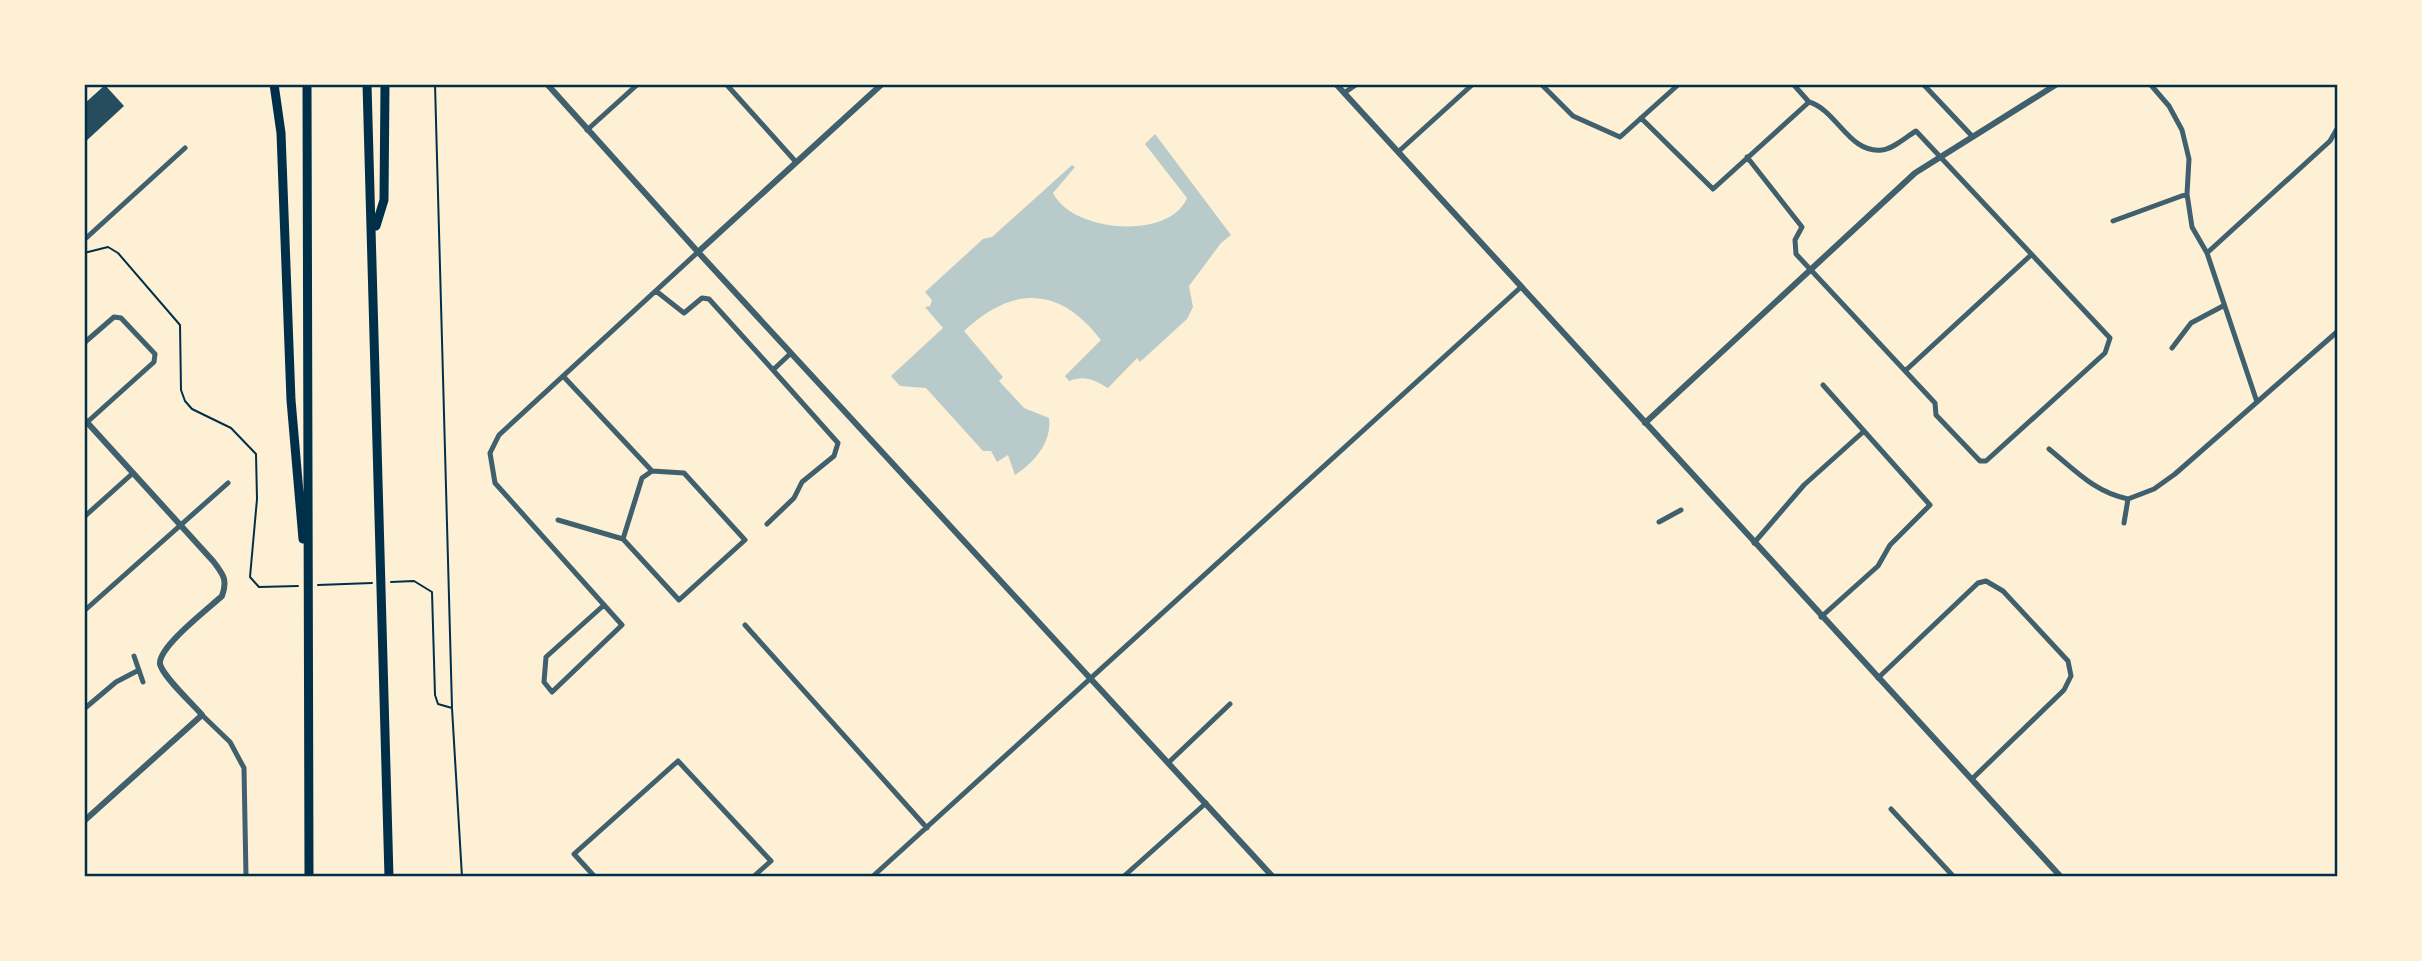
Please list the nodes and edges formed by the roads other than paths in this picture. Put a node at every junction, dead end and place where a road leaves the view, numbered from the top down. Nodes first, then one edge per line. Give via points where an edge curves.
1 (274, 84) edge
2 (307, 84) edge
3 (367, 84) edge
4 (385, 84) edge
5 (638, 84) edge
6 (726, 84) edge
7 (882, 84) edge
8 (1336, 84) edge
9 (1357, 84) edge
10 (1473, 84) edge
11 (1541, 84) edge
12 (1679, 84) edge
13 (1793, 84) edge
14 (1923, 84) edge
15 (2057, 84) edge
16 (2150, 84) edge
17 (549, 85) edge
18 (1344, 93) junction
19 (1809, 102) junction
20 (1641, 118) junction
21 (2338, 127) edge
22 (587, 130) junction
23 (1972, 136) junction
24 (185, 148) dead end
25 (1398, 152) junction
26 (1940, 157) junction
27 (1747, 158) junction
28 (796, 162) junction
29 (2187, 194) junction
30 (2113, 221) dead end
31 (373, 235) junction
32 (84, 240) edge
33 (698, 252) junction
34 (2207, 253) junction
35 (2031, 255) junction
36 (1811, 270) junction
37 (1521, 287) junction
38 (656, 291) junction
39 (2223, 306) junction
40 (2338, 331) edge
41 (84, 343) edge
42 (2172, 348) dead end
43 (791, 353) junction
44 (773, 370) junction
45 (1905, 371) junction
46 (563, 376) junction
47 (1823, 386) dead end
48 (2258, 402) junction
49 (85, 422) edge
50 (1645, 423) junction
51 (1863, 432) junction
52 (2049, 449) dead end
53 (652, 471) junction
54 (133, 473) junction
55 (228, 483) dead end
56 (2128, 499) junction
57 (1681, 510) dead end
58 (84, 517) edge
59 (558, 520) dead end
60 (1659, 522) dead end
61 (2124, 523) dead end
62 (766, 524) dead end
63 (180, 525) junction
64 (623, 539) junction
65 (1754, 543) junction
66 (308, 600) junction
67 (604, 605) junction
68 (84, 611) edge
69 (1821, 617) junction
70 (745, 625) dead end
71 (134, 656) dead end
72 (139, 670) junction
73 (1091, 677) junction
74 (1877, 678) junction
75 (143, 682) dead end
76 (1230, 704) dead end
77 (84, 709) edge
78 (202, 715) junction
79 (1168, 763) junction
80 (1973, 778) junction
81 (1206, 803) junction
82 (1891, 809) dead end
83 (84, 821) edge
84 (927, 828) junction
85 (246, 877) edge
86 (309, 877) edge
87 (389, 877) edge
88 (595, 877) edge
89 (753, 877) edge
90 (873, 877) edge
91 (1123, 877) edge
92 (1273, 877) edge
93 (1954, 877) edge
94 (2061, 877) edge

1 - 66 highway via 281,133 291,400
2 - 66 highway
3 - 31 highway
4 - 31 highway via 384,200
5 - 22 street
6 - 28 street
7 - 28 street
8 - 18 street
9 - 18 street
10 - 25 street
11 - 20 street via 1573,116 1620,137
12 - 20 street
13 - 19 street
14 - 23 street
15 - 23 street
16 - 29 street via 2182,130 2189,159
17 - 22 street
18 - 25 street
19 - 26 street via 1820,105 1856,143 1884,150 1916,131
19 - 27 street
20 - 27 street via 1713,189
21 - 34 street via 2330,141
22 - 33 street
23 - 26 street
24 - 32 street
25 - 37 street
26 - 35 street
26 - 36 street via 1915,173
27 - 36 street via 1802,227 1795,240 1796,254
28 - 33 street
29 - 30 street
29 - 34 street via 2192,227
31 - 87 highway
33 - 38 street
33 - 43 street
34 - 39 street
35 - 45 street
35 - 45 street via 2110,338 2105,353 1986,461 1973,455 1936,415 1935,403
36 - 45 street
36 - 50 street
37 - 50 street
37 - 73 street
38 - 44 street via 684,313 702,298 716,304
38 - 46 street
39 - 42 street via 2191,323
39 - 48 street
40 - 48 street
41 - 49 street via 114,317 127,321 152,348 154,362
43 - 44 street
43 - 73 street
44 - 62 street via 838,443 835,456 802,482 794,498
46 - 53 street
46 - 67 street via 499,435 490,453 495,483
47 - 51 street
48 - 56 street via 2154,489
49 - 54 street
50 - 65 street
51 - 65 street via 1804,485
51 - 69 street via 1930,505 1890,545 1878,566
52 - 56 street via 2092,487
53 - 64 street via 642,478
53 - 64 street via 684,473 745,540 679,600
54 - 58 street
54 - 63 street
55 - 63 street
56 - 61 street
57 - 60 street
59 - 64 street
63 - 68 street
63 - 78 street via 224,575 226,586 222,596 161,656 165,674
65 - 69 street
66 - 86 highway
67 - 67 street via 622,625 552,692 544,682 546,656
69 - 74 street
70 - 84 street
71 - 72 street
72 - 75 street
72 - 77 street via 116,682
73 - 79 street
73 - 84 street
74 - 80 street
74 - 80 street via 1978,583 1986,581 2003,591 2068,661 2069,682
76 - 79 street
78 - 83 street
78 - 85 street via 230,743 244,768
79 - 81 street
80 - 94 street
81 - 91 street
81 - 92 street
82 - 93 street
84 - 90 street
88 - 89 street via 575,854 678,761 771,861

